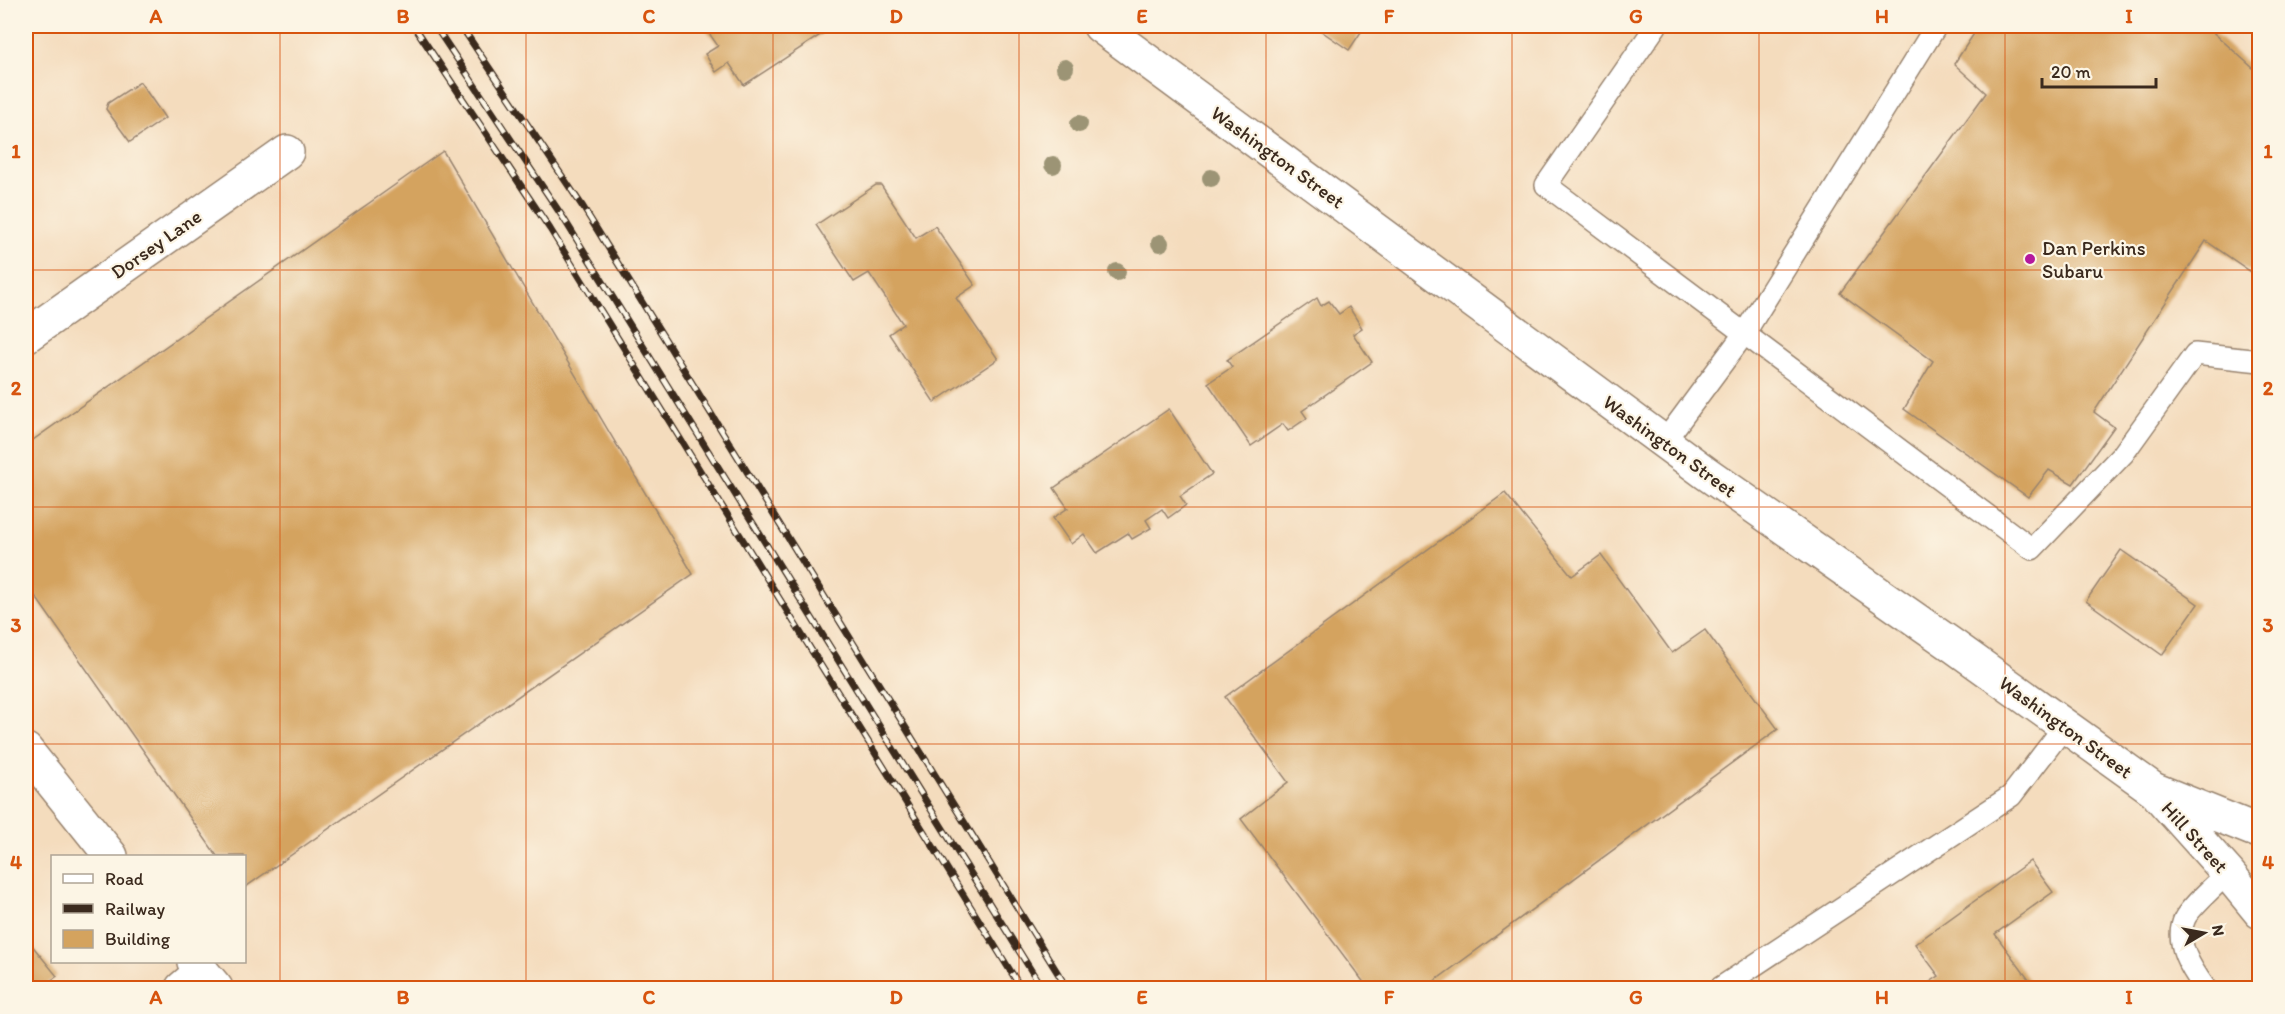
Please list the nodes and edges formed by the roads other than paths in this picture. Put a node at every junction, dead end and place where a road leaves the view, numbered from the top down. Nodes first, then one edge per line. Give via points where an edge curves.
1 (1100, 26) edge
2 (1656, 26) edge
3 (1936, 26) edge
4 (287, 152) dead end
5 (1744, 334) junction
6 (26, 336) edge
7 (2259, 361) edge
8 (1665, 442) junction
9 (2064, 727) junction
10 (26, 750) edge
11 (2153, 789) junction
12 (2259, 832) edge
13 (110, 855) edge
14 (2228, 873) junction
15 (2259, 912) edge
16 (1720, 988) edge
17 (2205, 988) edge

1 - 8 street, Washington Street
2 - 5 lane via 1546,185
3 - 5 lane
4 - 6 street, Dorsey Lane
5 - 7 lane via 2032,549 2123,454 2195,354
5 - 8 lane
8 - 9 street, Washington Street
9 - 11 street, Washington Street
9 - 16 lane via 2011,796
10 - 13 street
11 - 12 street, Washington Street
11 - 14 street, Hill Street
14 - 15 street, Hill Street
14 - 17 lane via 2185,919 2182,942 2191,968

